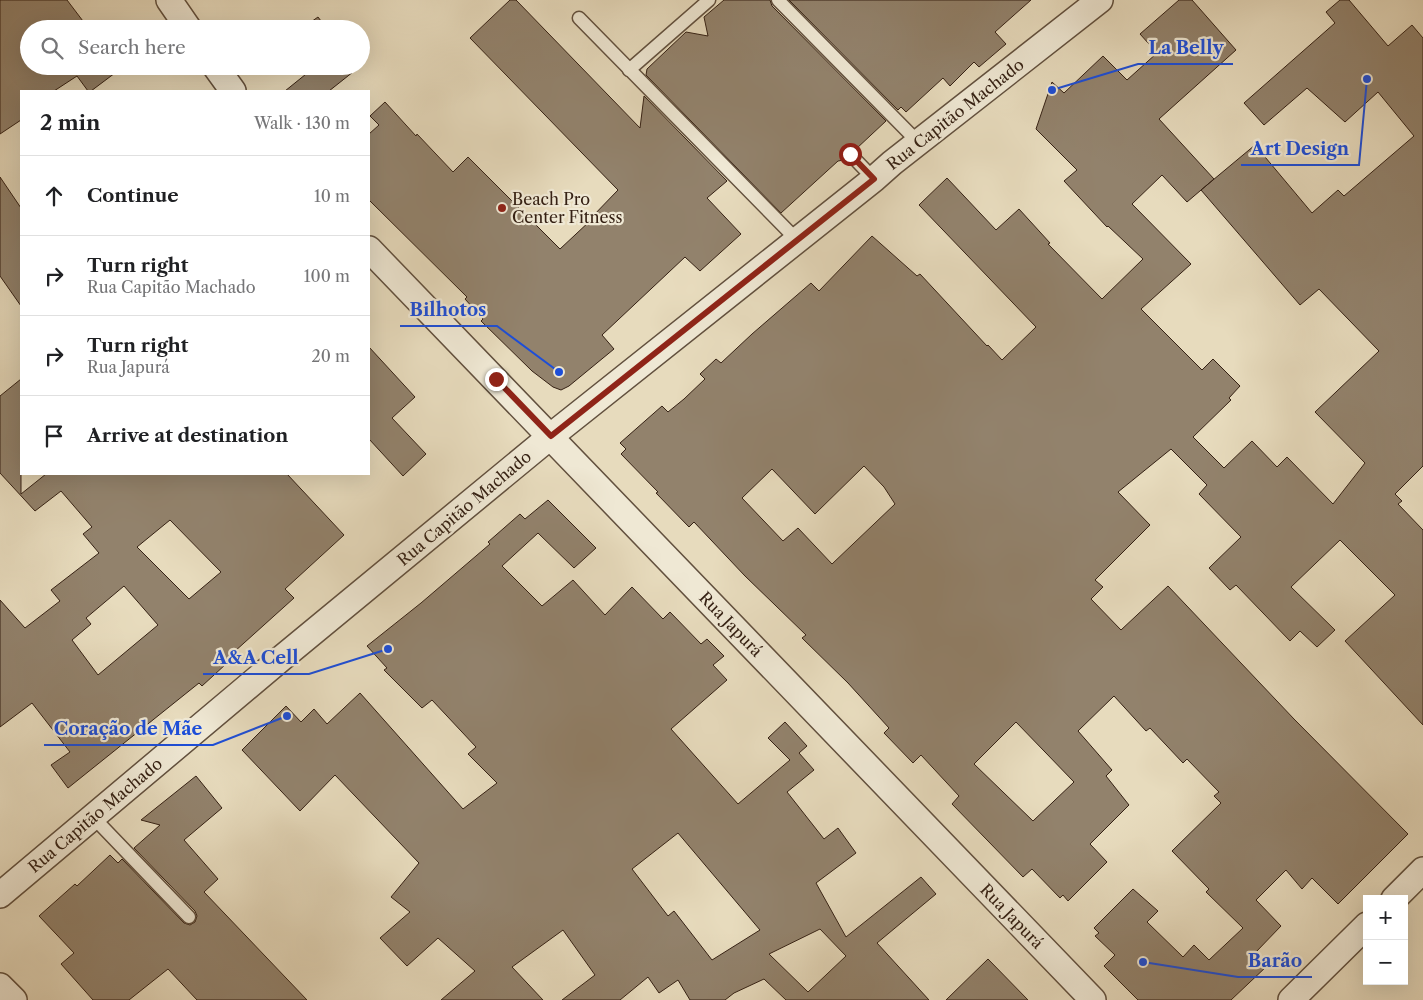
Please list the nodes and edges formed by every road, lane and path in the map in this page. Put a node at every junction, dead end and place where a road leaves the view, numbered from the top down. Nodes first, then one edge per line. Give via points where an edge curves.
1 (169, 0) edge
2 (778, 0) edge
3 (1100, 0) edge
4 (708, 3) edge
5 (579, 18) dead end
6 (183, 20) edge
7 (629, 70) junction
8 (221, 75) edge
9 (232, 90) edge
10 (918, 142) junction
11 (850, 154) dead end
12 (874, 179) junction
13 (797, 240) junction
14 (370, 250) edge
15 (551, 436) junction
16 (93, 816) junction
17 (1423, 870) edge
18 (0, 895) edge
19 (1398, 895) edge
20 (189, 917) dead end
21 (1363, 929) edge
22 (0, 986) edge
23 (14, 1000) edge
24 (1093, 1000) edge
25 (1291, 1000) edge

1 - 6 street
2 - 10 lane
3 - 10 street, Rua Capitão Machado
4 - 7 lane
5 - 7 lane
7 - 13 lane
8 - 9 street
10 - 12 street, Rua Capitão Machado
11 - 12 lane
12 - 13 street, Rua Capitão Machado
13 - 15 street, Rua Capitão Machado
14 - 15 street, Rua Japurá
15 - 16 street, Rua Capitão Machado
15 - 24 street, Rua Japurá
16 - 18 street, Rua Capitão Machado
16 - 20 lane
17 - 19 street
21 - 25 street
22 - 23 street

